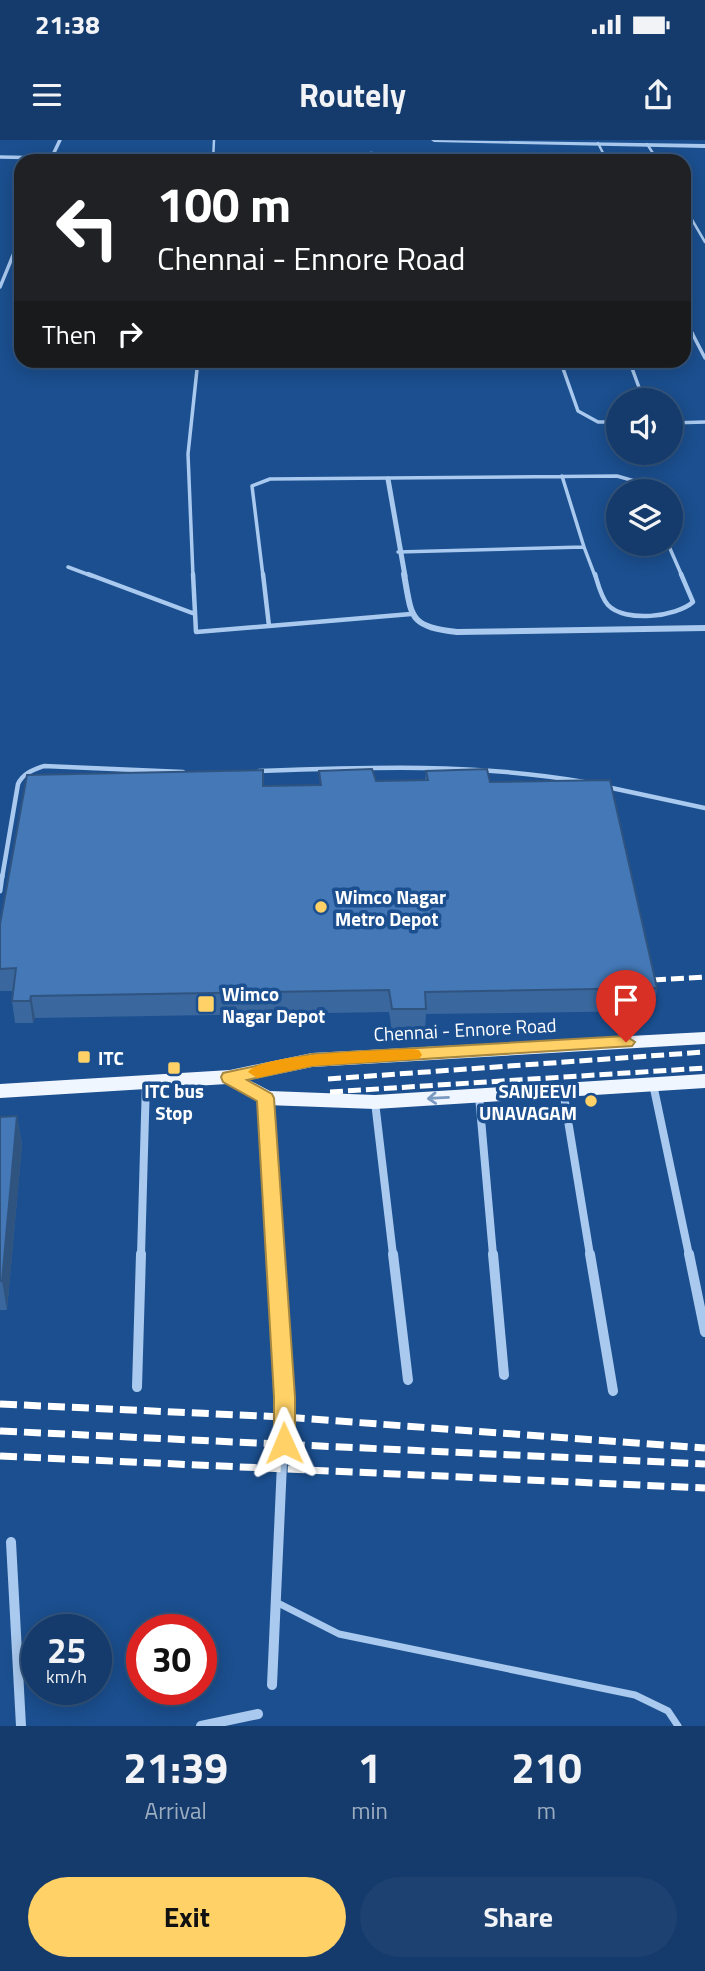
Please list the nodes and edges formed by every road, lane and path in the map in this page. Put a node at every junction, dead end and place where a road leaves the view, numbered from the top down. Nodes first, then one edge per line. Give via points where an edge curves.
1 (434, 140) edge
2 (598, 143) junction
3 (648, 144) junction
4 (705, 146) edge
5 (604, 154) edge
6 (654, 154) edge
7 (691, 217) edge
8 (704, 237) edge
9 (705, 242) edge
10 (14, 254) edge
11 (0, 272) edge
12 (7, 273) junction
13 (0, 287) edge
14 (691, 331) edge
15 (705, 358) edge
16 (197, 368) edge
17 (563, 368) edge
18 (632, 368) edge
19 (639, 388) edge
20 (606, 422) edge
21 (705, 422) edge
22 (683, 423) edge
23 (562, 477) junction
24 (388, 479) junction
25 (632, 479) edge
26 (584, 547) junction
27 (398, 552) junction
28 (673, 556) edge
29 (68, 567) dead end
30 (195, 614) junction
31 (411, 614) junction
32 (269, 626) junction
33 (705, 628) edge
34 (256, 771) edge
35 (188, 772) edge
36 (592, 784) edge
37 (604, 786) edge
38 (705, 808) edge
39 (0, 891) edge
40 (705, 1038) edge
41 (230, 1077) junction
42 (705, 1081) edge
43 (146, 1082) junction
44 (653, 1084) junction
45 (563, 1090) junction
46 (0, 1091) edge
47 (479, 1096) junction
48 (266, 1098) junction
49 (375, 1102) junction
50 (705, 1332) edge
51 (504, 1375) dead end
52 (408, 1380) dead end
53 (137, 1387) dead end
54 (613, 1391) dead end
55 (11, 1542) dead end
56 (276, 1602) junction
57 (272, 1685) dead end
58 (258, 1714) dead end
59 (21, 1726) edge
60 (201, 1726) edge
61 (678, 1726) edge

1 - 2 street
2 - 3 street
2 - 5 lane
3 - 4 street
3 - 6 lane
7 - 8 lane
8 - 9 lane
10 - 12 street
11 - 12 street
12 - 13 street
14 - 15 lane
16 - 30 lane via 188,454
17 - 20 lane via 578,411
18 - 19 lane
21 - 22 lane
23 - 24 lane
23 - 25 lane
23 - 26 lane
24 - 27 street
24 - 32 lane via 270,479 252,486
26 - 27 lane
26 - 28 lane via 606,603 630,614 679,611 693,602
27 - 31 street
29 - 30 lane
30 - 32 lane via 196,632
31 - 32 lane
31 - 33 street via 427,628 457,632
34 - 36 lane via 457,767
35 - 39 lane via 64,765 30,771 18,784
37 - 38 lane
40 - 41 main road, Chennai - Ennore Road via 312,1060
41 - 43 main road, Chennai - Ennore Road
41 - 48 main road
42 - 44 main road
43 - 46 main road, Chennai - Ennore Road
43 - 53 street
44 - 45 main road
44 - 50 street
45 - 47 main road
45 - 54 street
47 -> 49 main road
47 - 51 street
48 - 49 main road
48 - 56 street via 285,1397
49 - 52 street
55 - 59 street
56 - 57 street
56 - 61 lane via 339,1634 635,1695 668,1711
58 - 60 street

